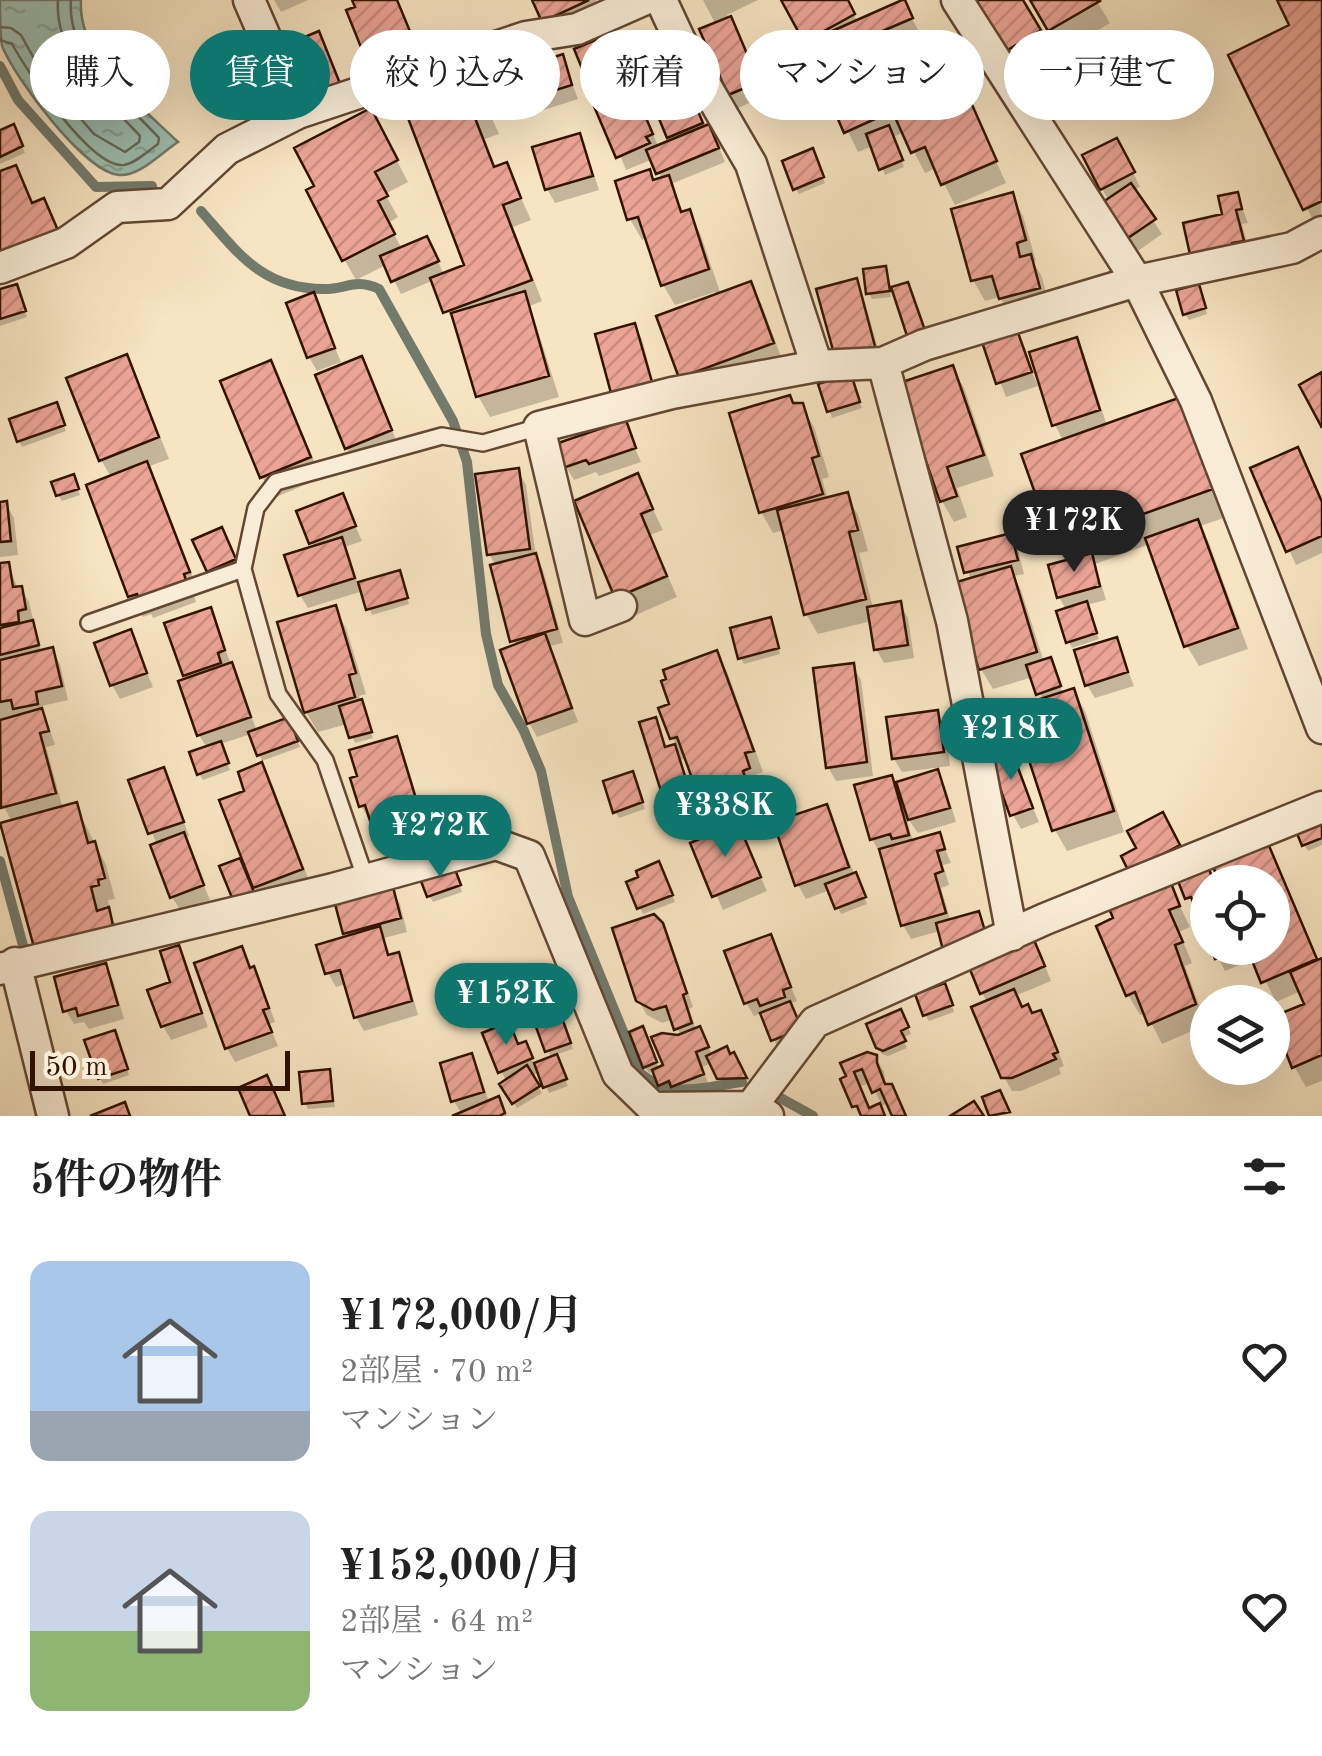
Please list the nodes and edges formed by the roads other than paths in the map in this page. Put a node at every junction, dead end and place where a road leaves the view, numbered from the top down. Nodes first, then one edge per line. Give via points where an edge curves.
1 (249, 0) edge
2 (643, 0) edge
3 (661, 0) edge
4 (957, 0) edge
5 (262, 30) edge
6 (330, 102) edge
7 (284, 120) edge
8 (1322, 232) edge
9 (0, 268) edge
10 (1137, 281) junction
11 (882, 363) junction
12 (817, 366) junction
13 (539, 427) junction
14 (243, 569) junction
15 (621, 606) dead end
16 (89, 623) dead end
17 (1322, 728) edge
18 (1322, 807) edge
19 (366, 880) junction
20 (1012, 935) junction
21 (20, 963) edge
22 (653, 1112) edge
23 (759, 1112) edge
24 (53, 1116) edge

1 - 5 street
2 - 6 street via 577,29 526,36
3 - 12 street via 751,164
4 - 10 street
7 - 9 street via 227,149 168,204 118,207 66,243
8 - 10 street via 1292,248
10 - 11 street
10 - 17 street via 1196,401
11 - 12 street
11 - 20 street via 952,620
12 - 13 street via 672,392
13 - 14 lane via 484,443 442,436 276,482 256,508
13 - 15 street via 585,620
14 - 16 lane
14 - 19 lane via 278,694 324,760
18 - 20 street
19 - 21 street
19 - 22 street via 496,844 528,856 618,1074
20 - 23 street via 815,1022
21 - 24 street
22 - 23 street

